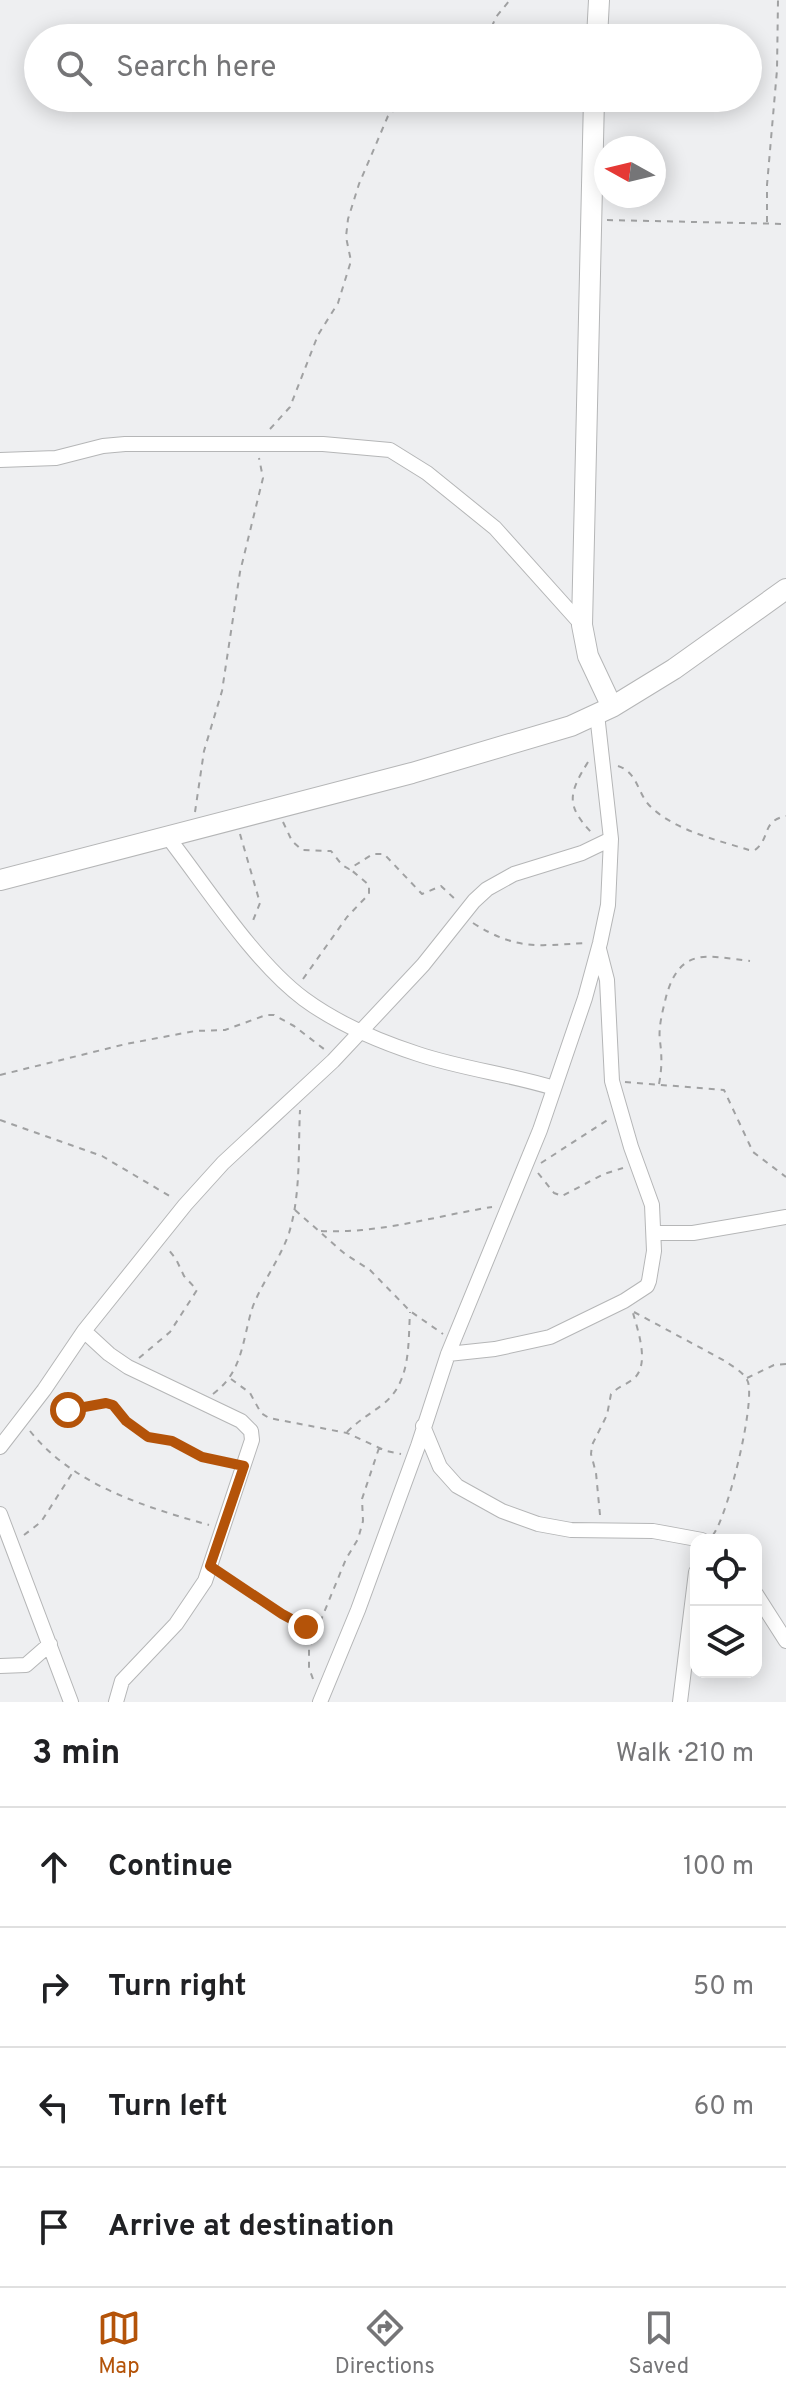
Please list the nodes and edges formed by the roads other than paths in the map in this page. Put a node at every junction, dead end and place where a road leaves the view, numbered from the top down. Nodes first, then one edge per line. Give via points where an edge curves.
1 (599, 0) edge
2 (598, 24) edge
3 (594, 112) edge
4 (0, 460) edge
5 (786, 589) edge
6 (582, 625) junction
7 (604, 711) junction
8 (167, 836) junction
9 (607, 841) junction
10 (0, 880) edge
11 (600, 945) junction
12 (359, 1031) junction
13 (554, 1088) junction
14 (786, 1217) edge
15 (654, 1233) junction
16 (84, 1331) junction
17 (450, 1347) junction
18 (423, 1426) junction
19 (0, 1447) edge
20 (0, 1514) edge
21 (690, 1538) edge
22 (762, 1603) edge
23 (692, 1606) edge
24 (786, 1641) edge
25 (50, 1644) junction
26 (0, 1666) edge
27 (323, 1698) edge
28 (71, 1702) edge
29 (116, 1702) edge
30 (680, 1702) edge

1 - 2 street
3 - 6 street
4 - 6 street via 56,458 113,444 257,443 390,450 495,528
5 - 7 street via 674,669
6 - 7 street
7 - 8 street via 571,726 412,773
7 - 9 street
8 - 10 street
8 - 12 street via 247,940 294,990
9 - 11 street via 608,905
9 - 12 street via 487,889
11 - 13 street
11 - 15 street via 612,1081 652,1205
12 - 13 street via 422,1055
12 - 16 street via 223,1163
13 - 17 street via 513,1201
14 - 15 street via 693,1233
15 - 17 street via 649,1281 639,1292 535,1342
16 - 19 street
16 - 29 street via 128,1367 241,1421 252,1440 198,1593 122,1681
17 - 18 street
18 - 21 street via 440,1467 457,1486 502,1511 538,1524
18 - 27 street
20 - 25 street
22 - 24 street
23 - 30 street
25 - 26 street via 26,1665
25 - 28 street

